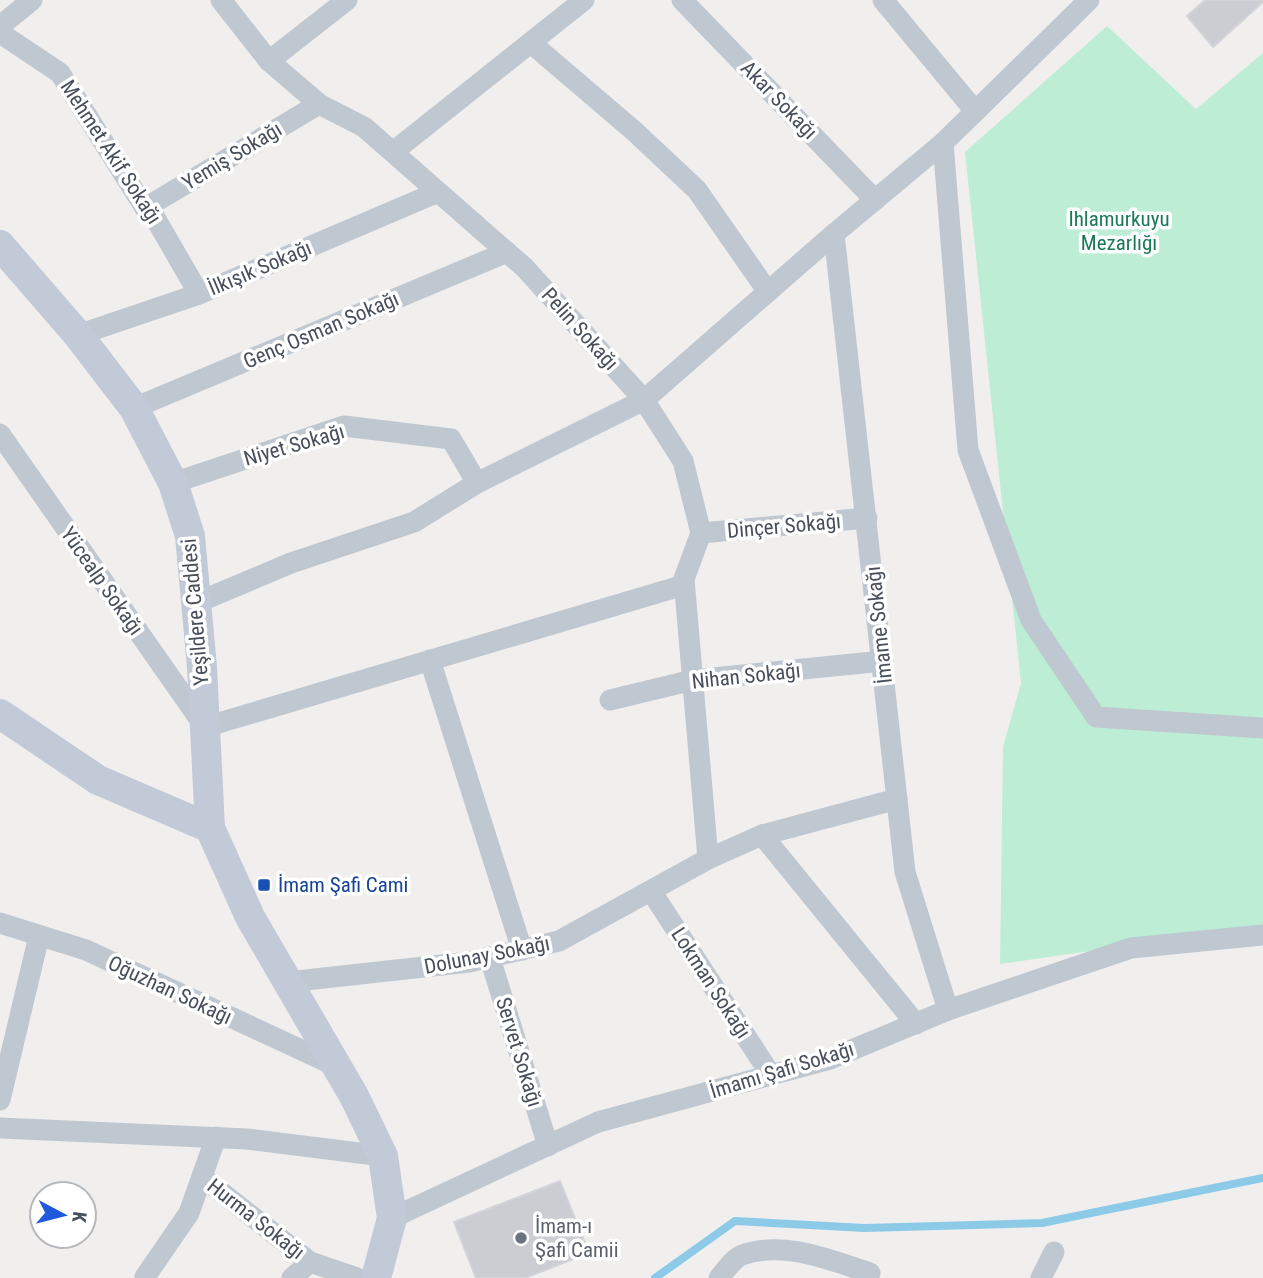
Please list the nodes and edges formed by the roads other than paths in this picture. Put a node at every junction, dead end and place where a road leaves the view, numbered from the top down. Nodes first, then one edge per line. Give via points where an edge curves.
1 (32, 0) edge
2 (221, 0) edge
3 (346, 0) edge
4 (584, 0) edge
5 (682, 0) edge
6 (883, 0) edge
7 (1089, 0) edge
8 (0, 26) edge
9 (0, 33) edge
10 (531, 43) junction
11 (270, 61) junction
12 (319, 104) junction
13 (975, 111) junction
14 (943, 144) junction
15 (393, 152) junction
16 (438, 192) junction
17 (875, 200) junction
18 (145, 208) junction
19 (834, 234) junction
20 (0, 246) edge
21 (507, 251) junction
22 (768, 292) junction
23 (199, 294) junction
24 (78, 335) junction
25 (644, 400) junction
26 (134, 408) junction
27 (0, 435) edge
28 (173, 483) junction
29 (477, 483) junction
30 (867, 518) junction
31 (701, 533) junction
32 (684, 585) junction
33 (196, 603) junction
34 (429, 660) junction
35 (883, 661) junction
36 (693, 680) junction
37 (610, 700) dead end
38 (0, 714) edge
39 (205, 727) junction
40 (1263, 728) edge
41 (897, 799) junction
42 (210, 828) junction
43 (762, 835) junction
44 (708, 859) junction
45 (651, 891) junction
46 (0, 923) edge
47 (1263, 935) edge
48 (39, 936) junction
49 (522, 950) junction
50 (490, 958) junction
51 (288, 982) junction
52 (948, 1010) junction
53 (916, 1024) junction
54 (336, 1066) junction
55 (771, 1075) junction
56 (0, 1100) edge
57 (0, 1128) edge
58 (216, 1138) junction
59 (548, 1146) junction
60 (383, 1156) junction
61 (202, 1177) junction
62 (392, 1218) junction
63 (1054, 1252) dead end
64 (310, 1262) junction
65 (143, 1278) edge
66 (292, 1278) edge
67 (357, 1278) edge
68 (376, 1278) edge
69 (719, 1278) edge
70 (867, 1278) edge
71 (1041, 1278) edge

1 - 8 street
2 - 11 street, Pelin Sokağı
3 - 11 street
4 - 10 street
5 - 17 street, Akar Sokağı
6 - 13 street
7 - 13 street
9 - 18 street, Mehmet Akif Sokağı via 60,73
10 - 15 street
10 - 22 street via 697,190
11 - 12 street, Pelin Sokağı
12 - 15 street, Pelin Sokağı via 363,127
12 - 18 street, Yemiş Sokağı
13 - 14 street
14 - 17 street
14 - 40 street via 968,450 1031,620 1096,717
15 - 16 street, Pelin Sokağı
16 - 21 street, Pelin Sokağı
16 - 23 street, İlkışık Sokağı
17 - 19 street
18 - 23 street, Mehmet Akif Sokağı
19 - 22 street
19 - 30 street, İmame Sokağı
20 - 24 street, Yeşildere Caddesi
21 - 25 street, Pelin Sokağı
21 - 26 street, Genç Osman Sokağı
22 - 25 street
23 - 24 street, İlkışık Sokağı
24 - 26 street, Yeşildere Caddesi
25 - 29 street
25 - 31 street, Pelin Sokağı via 683,461
26 - 28 street, Yeşildere Caddesi
27 - 39 street, Yücealp Sokağı
28 - 29 street, Niyet Sokağı via 344,426 451,439
28 - 33 street, Yeşildere Caddesi via 190,536
29 - 33 street via 414,523 291,563
30 - 31 street, Dinçer Sokağı
30 - 35 street, İmame Sokağı
31 - 32 street
32 - 34 street
32 - 36 street
33 - 39 street, Yeşildere Caddesi
34 - 39 street
34 - 49 street
35 - 36 street, Nihan Sokağı
35 - 41 street, İmame Sokağı
36 - 37 street, Nihan Sokağı
36 - 44 street
38 - 42 street via 98,780
39 - 42 street, Yeşildere Caddesi
41 - 43 street
41 - 52 street, İmame Sokağı via 905,872
42 - 51 street via 250,917
43 - 44 street, Dolunay Sokağı
43 - 53 street
44 - 45 street, Dolunay Sokağı
45 - 49 street, Dolunay Sokağı via 559,942
45 - 55 street, Lokman Sokağı
46 - 48 street, Oğuzhan Sokağı
47 - 52 street, İmamı Şafi Sokağı via 1131,948
48 - 54 street, Oğuzhan Sokağı via 86,950
48 - 56 street
49 - 50 street, Dolunay Sokağı
50 - 51 street, Dolunay Sokağı
50 - 59 street, Servet Sokağı
51 - 54 street
52 - 53 street, İmamı Şafi Sokağı
53 - 55 street, İmamı Şafi Sokağı via 830,1059
54 - 60 street
55 - 59 street, İmamı Şafi Sokağı via 598,1122
57 - 58 street
58 - 60 street
58 - 61 street
59 - 62 street, İmamı Şafi Sokağı
60 - 62 street
61 - 64 street, Hurma Sokağı
61 - 65 street via 190,1213
62 - 68 street
63 - 71 street
64 - 66 street
64 - 67 street, Hurma Sokağı
69 - 70 street via 740,1255 777,1249 811,1254 870,1273

